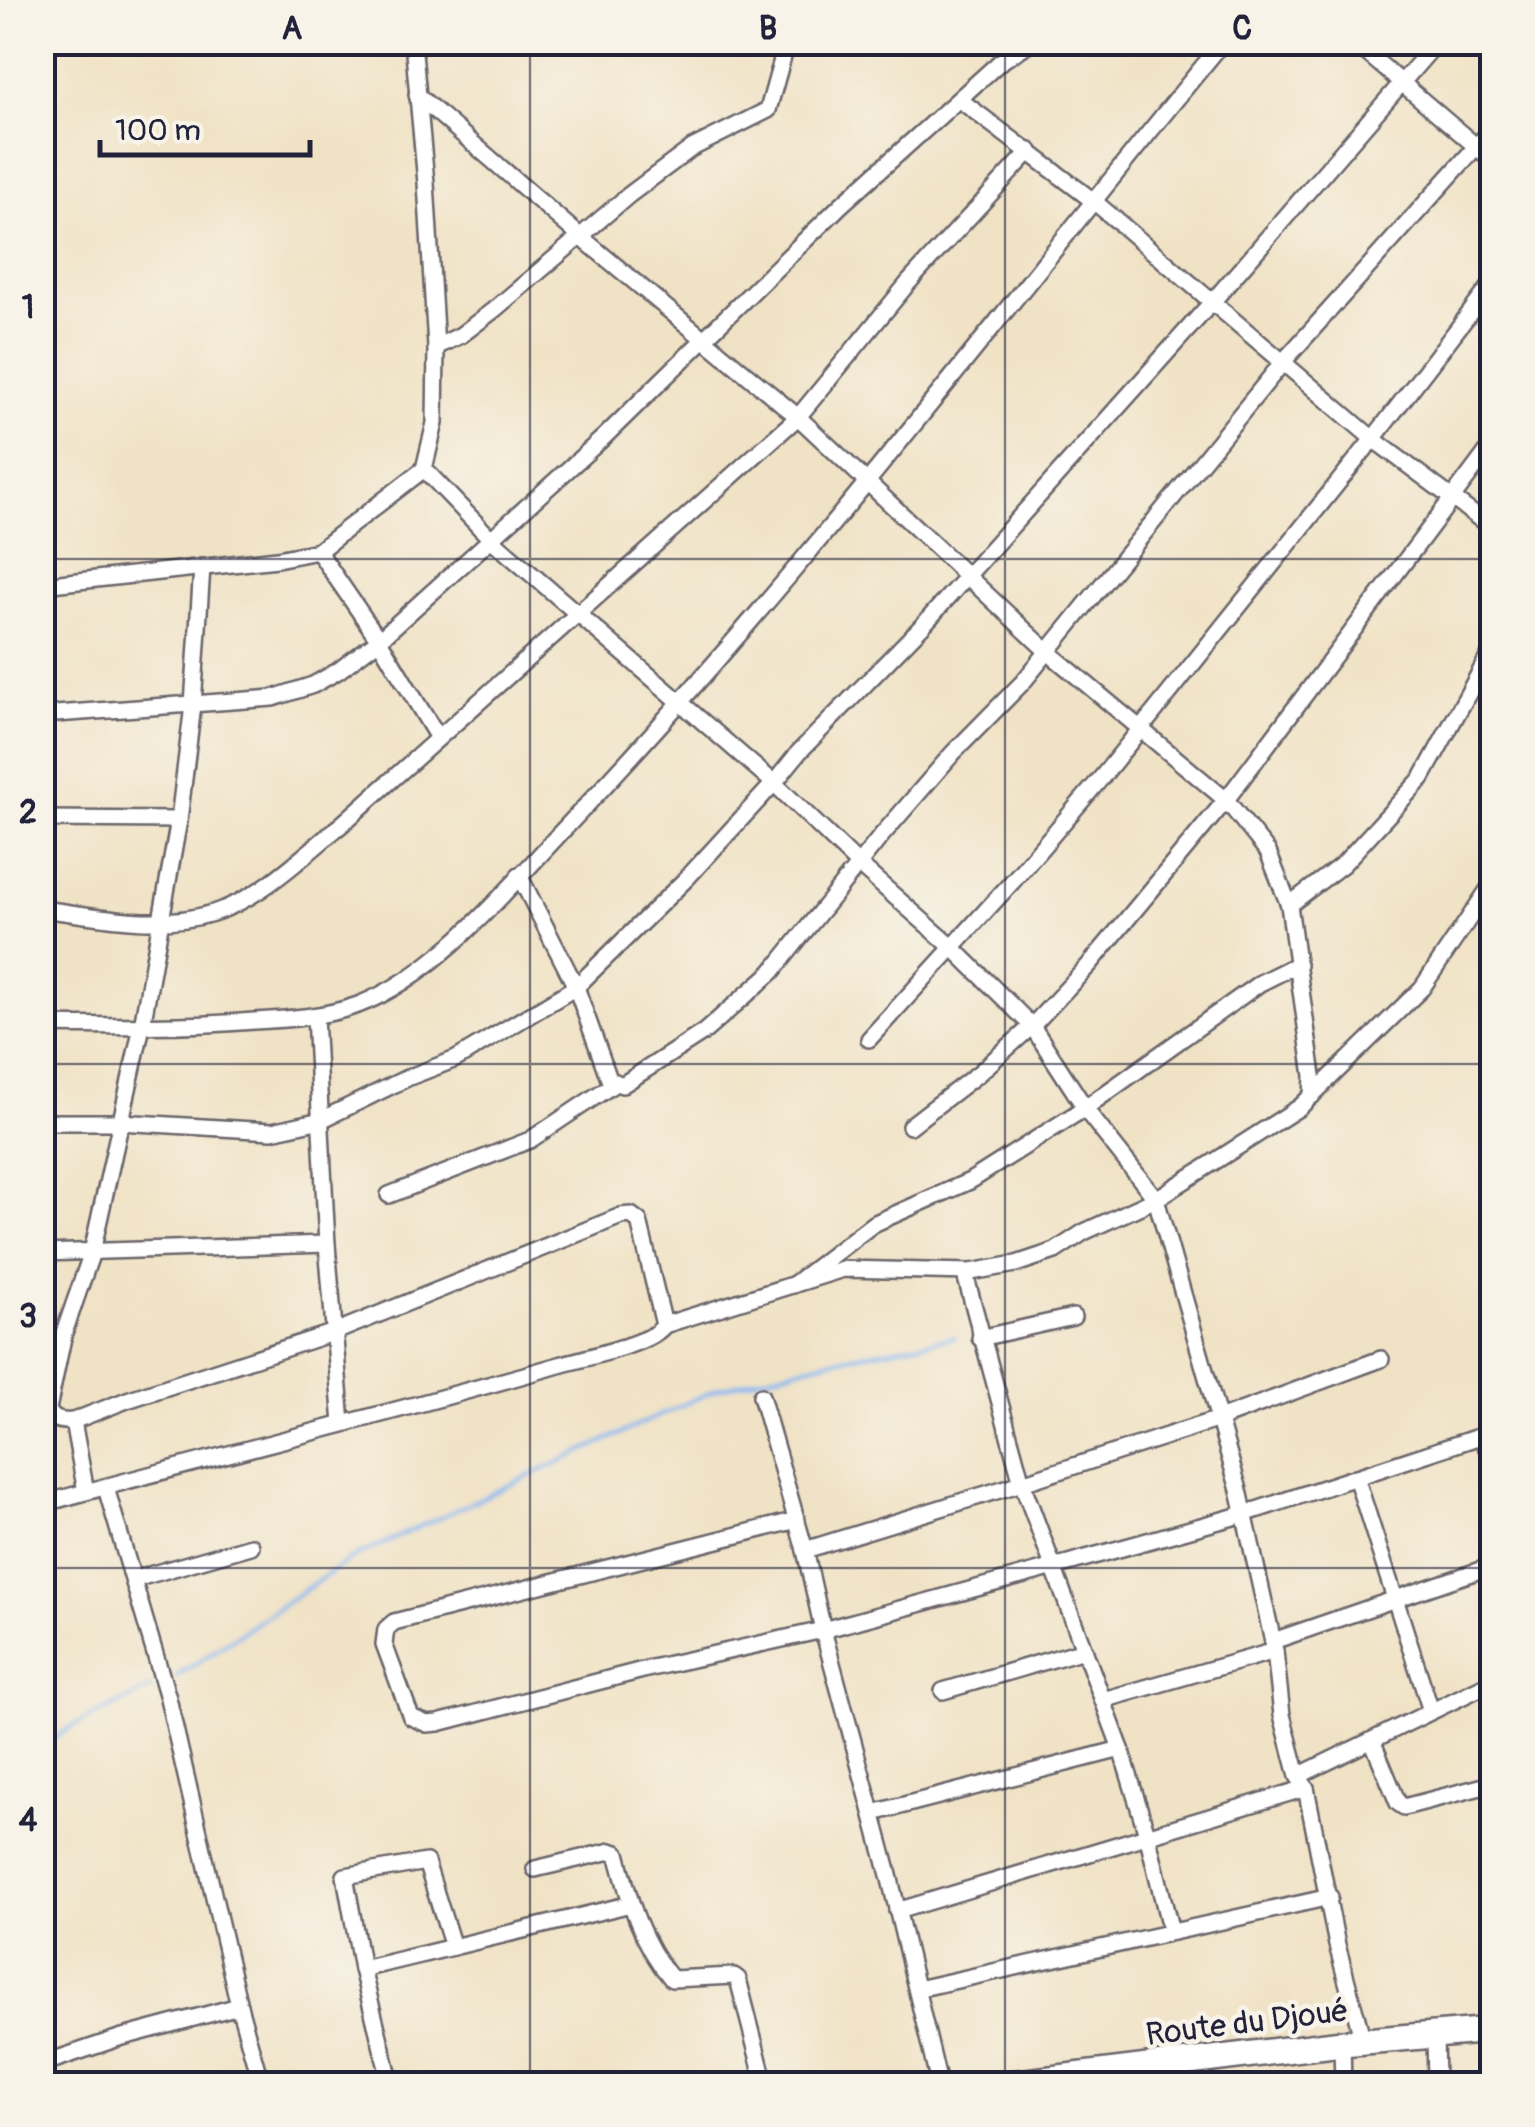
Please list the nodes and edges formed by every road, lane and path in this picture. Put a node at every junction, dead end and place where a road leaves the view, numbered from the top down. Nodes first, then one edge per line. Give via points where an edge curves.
1 (414, 42) edge
2 (787, 42) edge
3 (1031, 42) edge
4 (1224, 42) edge
5 (1354, 42) edge
6 (1437, 42) edge
7 (1400, 83) junction
8 (417, 95) junction
9 (960, 100) junction
10 (1492, 130) edge
11 (1478, 147) junction
12 (1030, 150) junction
13 (1492, 160) edge
14 (1096, 203) junction
15 (582, 238) junction
16 (1492, 284) edge
17 (1213, 301) junction
18 (706, 341) junction
19 (436, 347) junction
20 (1284, 362) junction
21 (798, 416) junction
22 (1373, 439) junction
23 (1492, 445) edge
24 (424, 470) junction
25 (867, 480) junction
26 (1452, 500) junction
27 (1492, 528) edge
28 (492, 540) junction
29 (318, 551) junction
30 (202, 567) junction
31 (966, 574) junction
32 (47, 579) edge
33 (578, 612) junction
34 (379, 640) junction
35 (1492, 650) edge
36 (1048, 652) junction
37 (682, 700) junction
38 (193, 705) junction
39 (42, 715) edge
40 (1140, 728) junction
41 (438, 738) junction
42 (774, 784) junction
43 (1226, 800) junction
44 (42, 819) edge
45 (179, 820) junction
46 (858, 864) junction
47 (519, 875) junction
48 (1492, 884) edge
49 (1290, 905) junction
50 (42, 909) edge
51 (160, 922) junction
52 (951, 946) junction
53 (1298, 964) junction
54 (576, 987) junction
55 (315, 1016) junction
56 (42, 1026) edge
57 (142, 1026) junction
58 (1032, 1026) junction
59 (869, 1039) dead end
60 (614, 1084) junction
61 (1312, 1096) junction
62 (1085, 1108) junction
63 (321, 1120) junction
64 (42, 1122) edge
65 (118, 1122) junction
66 (910, 1126) dead end
67 (389, 1196) dead end
68 (1156, 1199) junction
69 (328, 1244) junction
70 (92, 1252) junction
71 (42, 1253) edge
72 (971, 1272) junction
73 (793, 1285) junction
74 (1073, 1317) dead end
75 (664, 1325) junction
76 (335, 1332) junction
77 (980, 1338) junction
78 (1381, 1359) dead end
79 (761, 1396) dead end
80 (1219, 1419) junction
81 (73, 1421) junction
82 (342, 1424) junction
83 (1486, 1431) edge
84 (1492, 1459) edge
85 (1356, 1477) junction
86 (1022, 1483) junction
87 (106, 1488) junction
88 (86, 1492) junction
89 (42, 1504) edge
90 (1244, 1514) junction
91 (797, 1520) junction
92 (251, 1546) dead end
93 (806, 1550) junction
94 (1492, 1566) edge
95 (1054, 1567) junction
96 (135, 1579) junction
97 (1393, 1600) junction
98 (823, 1630) junction
99 (1274, 1646) junction
100 (1084, 1650) junction
101 (1492, 1682) edge
102 (944, 1691) dead end
103 (1103, 1700) junction
104 (1431, 1712) junction
105 (1372, 1740) junction
106 (1121, 1749) junction
107 (1302, 1782) junction
108 (1492, 1784) edge
109 (873, 1813) junction
110 (1147, 1834) junction
111 (535, 1870) dead end
112 (1330, 1897) junction
113 (631, 1904) junction
114 (897, 1911) junction
115 (1171, 1932) junction
116 (453, 1947) junction
117 (362, 1969) junction
118 (917, 1989) junction
119 (239, 2006) junction
120 (1492, 2030) edge
121 (1435, 2034) junction
122 (1353, 2042) junction
123 (42, 2064) edge
124 (261, 2084) edge
125 (391, 2084) edge
126 (766, 2084) edge
127 (939, 2084) edge
128 (1010, 2084) edge
129 (1344, 2084) edge
130 (1436, 2084) edge

1 - 8 street
2 - 15 street via 768,110 692,148
3 - 9 street
4 - 14 street
5 - 7 street
6 - 7 street
7 - 11 street
7 - 17 street
8 - 15 street
8 - 19 street
9 - 12 street
9 - 18 street via 840,205
10 - 11 street
11 - 13 street
11 - 20 street
12 - 14 street
12 - 21 street
14 - 17 street
14 - 25 street
15 - 18 street
15 - 19 street via 461,335
16 - 22 street
17 - 20 street
17 - 31 street
18 - 21 street
18 - 28 street
19 - 24 street via 435,423
20 - 22 street
20 - 36 street
21 - 25 street
21 - 33 street
22 - 26 street
22 - 40 street
23 - 26 street
24 - 28 street
24 - 29 street
25 - 31 street
25 - 37 street
26 - 27 street
26 - 43 street
28 - 33 street
28 - 34 street
29 - 30 street
29 - 34 street
30 - 32 street
30 - 38 street
31 - 36 street
31 - 42 street
33 - 37 street
33 - 41 street
34 - 38 street via 293,692
34 - 41 street
35 - 49 street via 1422,778 1343,864
36 - 40 street
36 - 46 street
37 - 42 street
37 - 47 street
38 - 39 street
38 - 45 street
40 - 43 street
40 - 52 street
41 - 51 street via 265,884 214,913
42 - 46 street
42 - 54 street
43 - 49 street via 1268,852
43 - 58 street
44 - 45 street
45 - 51 street
46 - 52 street
46 - 60 street via 772,972 704,1032
47 - 54 street
47 - 55 street via 426,965 388,991
48 - 61 street via 1422,988
49 - 53 street
50 - 51 street
51 - 57 street
52 - 58 street
52 - 59 street
53 - 61 street
53 - 62 street via 1260,983
54 - 60 street
54 - 63 street via 456,1058
55 - 57 street
55 - 63 street
56 - 57 street
57 - 65 street
58 - 62 street
58 - 66 street
60 - 67 street via 530,1140
61 - 68 street
62 - 68 street
62 - 73 street via 970,1181 873,1224
63 - 65 street via 272,1131
63 - 69 street
64 - 65 street
65 - 70 street
68 - 72 street via 1042,1256
68 - 80 street
69 - 70 street
69 - 76 street
70 - 71 street
70 - 81 street via 64,1333 48,1409 53,1418
72 - 73 street via 843,1270
72 - 77 street via 966,1286
73 - 75 street
74 - 77 street
75 - 76 street via 639,1221 621,1216
75 - 82 street via 661,1332 598,1354
76 - 81 street
76 - 82 street
77 - 86 street
78 - 80 street
79 - 91 street
80 - 86 street
80 - 90 street
81 - 88 street
82 - 87 street
83 - 84 street
83 - 85 street
85 - 90 street
85 - 97 street
86 - 93 street
86 - 95 street
87 - 88 street
87 - 96 street
88 - 89 street
90 - 95 street
90 - 99 street
91 - 93 street
91 - 98 street via 394,1622 384,1644 411,1716 427,1724
92 - 96 street
93 - 98 street
94 - 97 street
95 - 98 street
95 - 100 street
96 - 119 street
97 - 99 street
97 - 104 street
98 - 109 street
99 - 103 street
99 - 107 street via 1282,1715
100 - 102 street
100 - 103 street
101 - 104 street
103 - 106 street
104 - 105 street
105 - 107 street
105 - 108 street via 1404,1807
106 - 109 street
106 - 110 street
107 - 110 street
107 - 112 street
109 - 114 street
110 - 114 street
110 - 115 street
111 - 113 street via 614,1851
112 - 115 street
112 - 122 street
113 - 116 street
113 - 126 street via 649,1949 672,1978 738,1979
114 - 118 street
115 - 118 street
116 - 117 street
116 - 117 street via 426,1862 348,1874
117 - 125 street
118 - 127 street
119 - 123 street
119 - 124 street
120 - 121 main road, Route du Djoué
121 - 122 main road, Route du Djoué
121 - 130 street
122 - 128 main road, Route du Djoué
122 - 129 street

